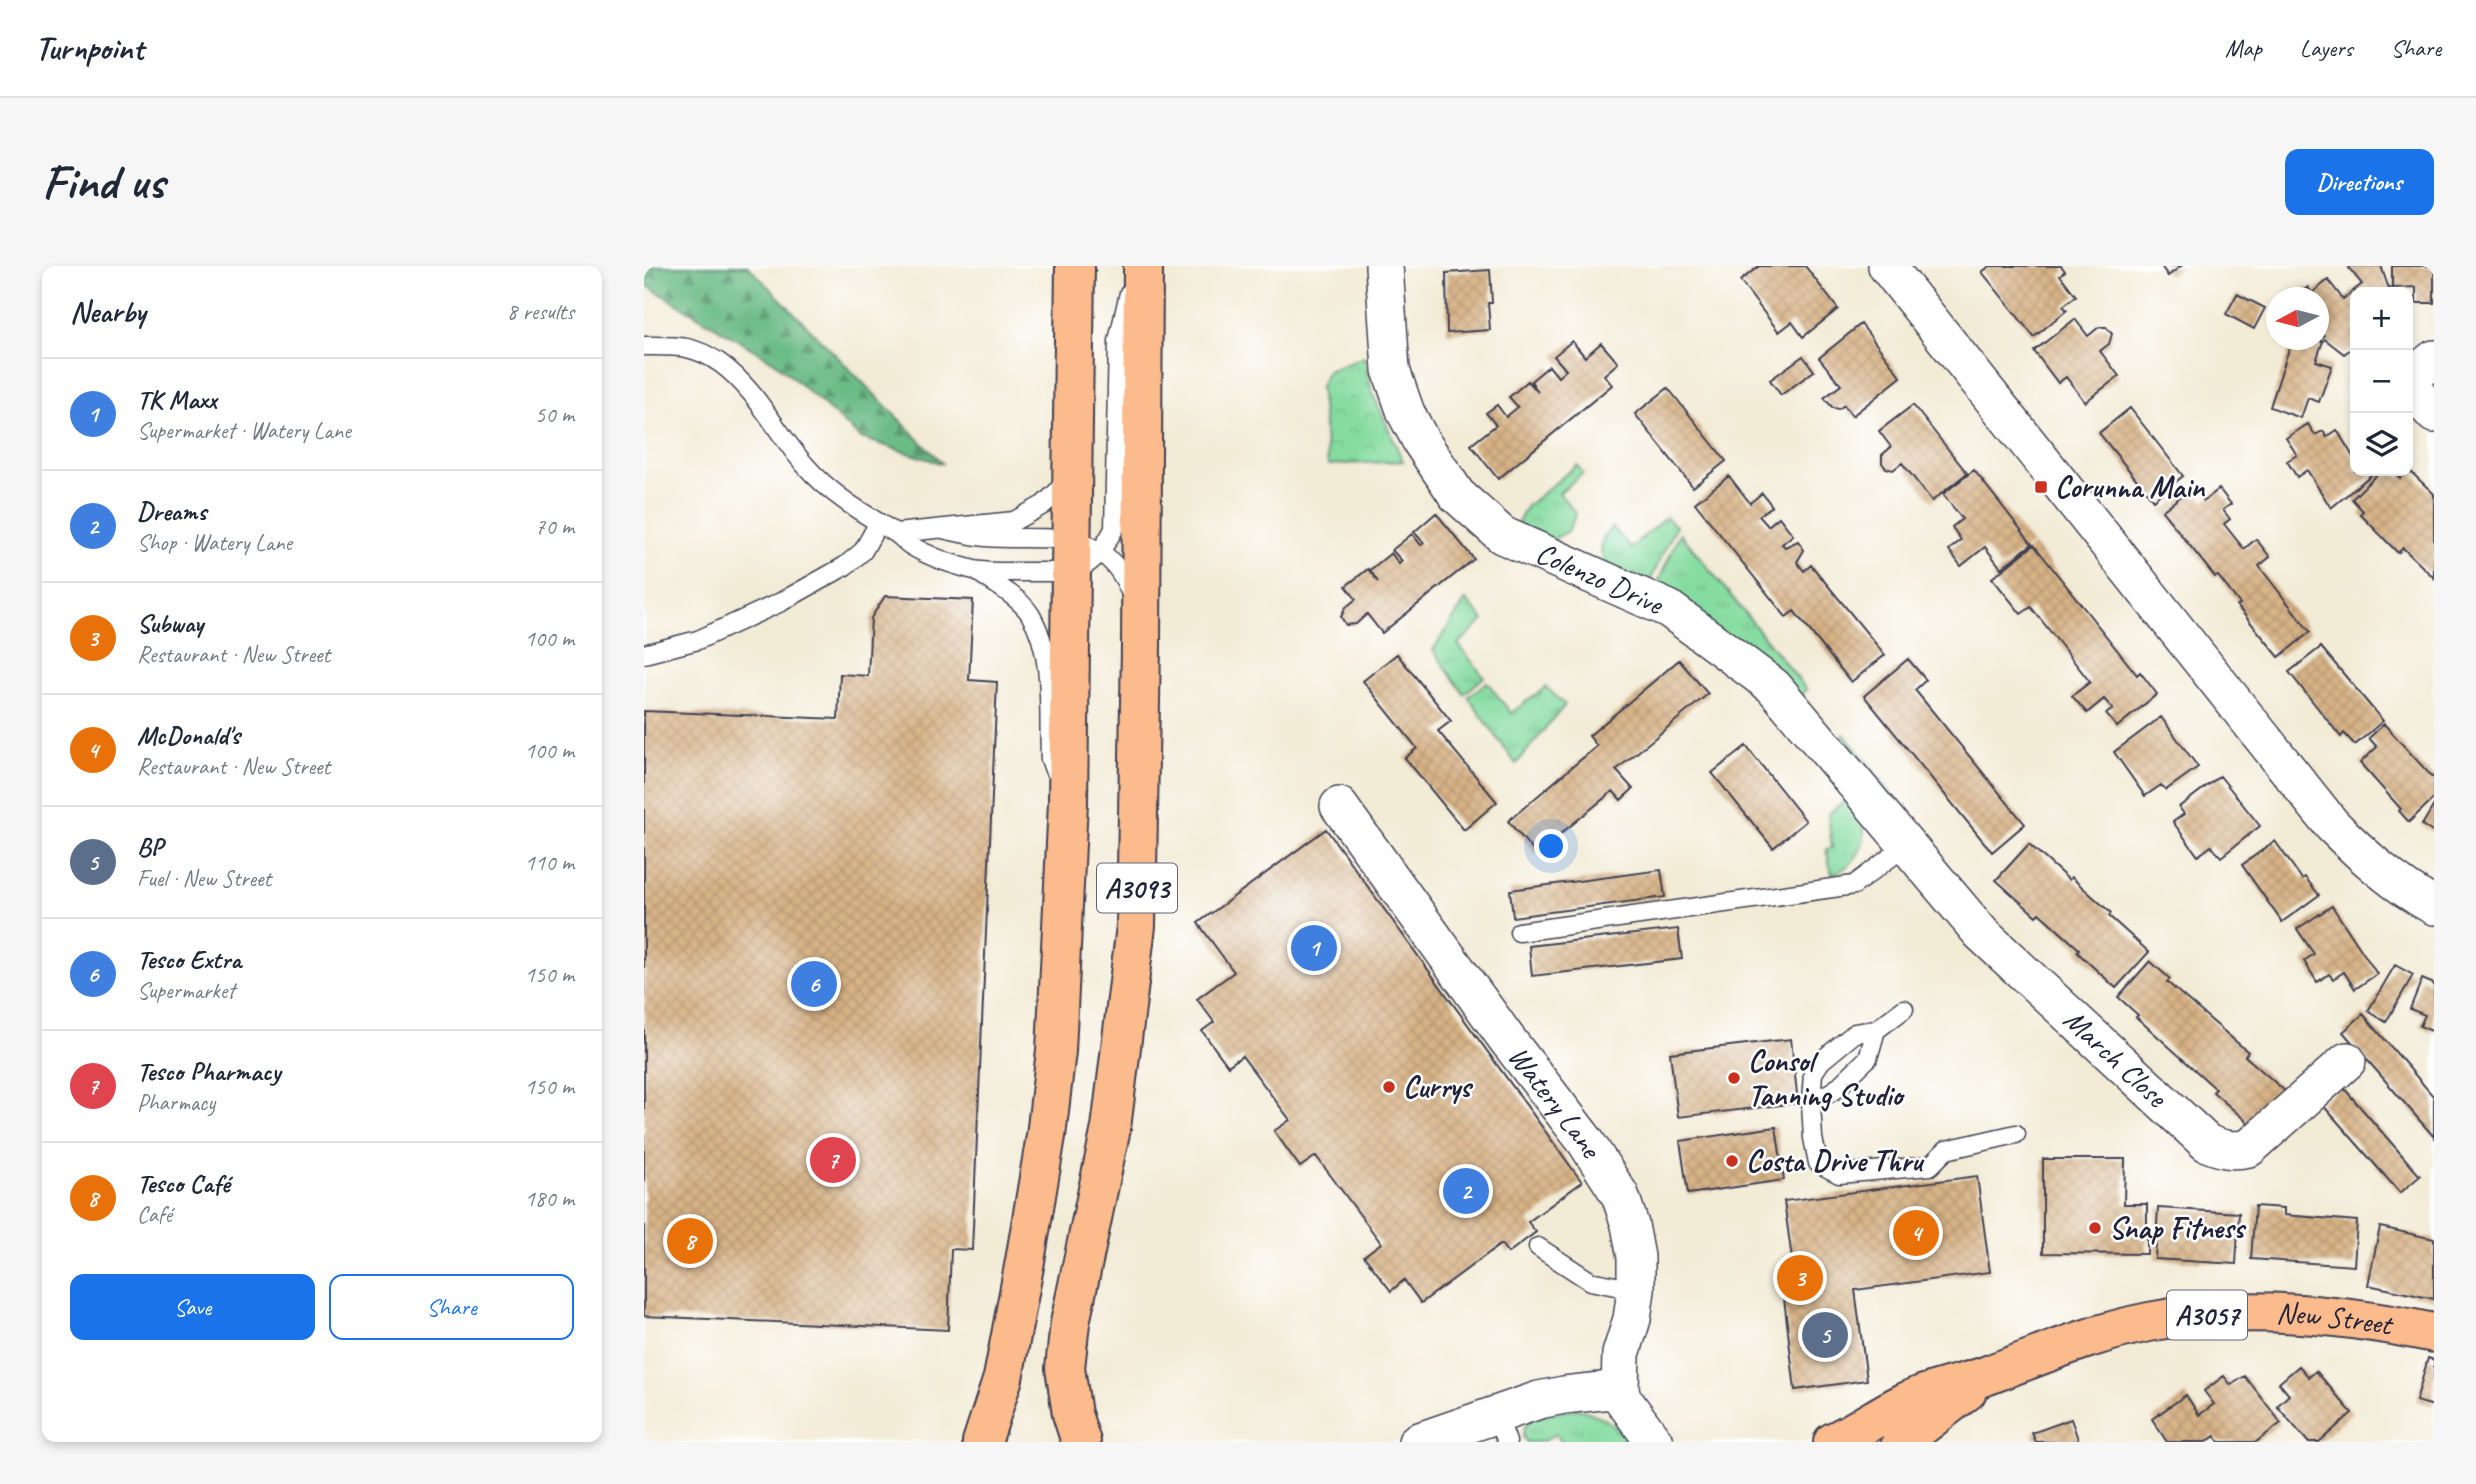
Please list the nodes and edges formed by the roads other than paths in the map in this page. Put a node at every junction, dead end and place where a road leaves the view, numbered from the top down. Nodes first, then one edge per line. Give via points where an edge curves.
1 (1074, 266) edge
2 (1135, 266) edge
3 (1143, 266) edge
4 (1384, 266) edge
5 (1897, 270) edge
6 (644, 346) edge
7 (2434, 359) edge
8 (2413, 376) edge
9 (2413, 391) edge
10 (2434, 414) edge
11 (1072, 469) junction
12 (878, 524) junction
13 (943, 529) junction
14 (896, 533) junction
15 (1082, 555) junction
16 (975, 570) junction
17 (1141, 646) junction
18 (644, 654) edge
19 (1068, 802) junction
20 (1339, 806) dead end
21 (1909, 844) junction
22 (2434, 906) edge
23 (1519, 932) dead end
24 (1905, 1009) dead end
25 (1875, 1031) junction
26 (2347, 1061) dead end
27 (1811, 1103) junction
28 (2016, 1134) dead end
29 (1538, 1247) dead end
30 (1636, 1290) junction
31 (2434, 1333) edge
32 (1988, 1375) junction
33 (1620, 1389) junction
34 (1502, 1429) edge
35 (1658, 1439) edge
36 (982, 1442) edge
37 (1081, 1442) edge
38 (1418, 1442) edge
39 (1833, 1442) edge
40 (1901, 1442) edge

1 - 11 main road, A3093
2 - 15 lane via 1118,341 1114,529
3 - 17 main road, A3093
4 - 21 street, Colenzo Drive via 1391,370 1416,433 1457,495 1502,535 1669,609 1773,686
5 - 22 street via 2332,825 2370,862
6 - 12 lane via 686,347 721,364 745,386 805,465 835,494
7 - 8 street
9 - 10 street
11 - 13 lane via 1043,505 1014,521
11 - 15 main road, A3093
12 - 14 lane
12 - 18 lane via 863,551 845,566 698,640
13 - 14 lane
13 - 15 lane via 985,537 1051,537
14 - 16 lane via 909,545
15 - 16 lane
15 - 17 lane via 1115,565 1136,610
15 - 19 main road, A3093
16 - 19 lane via 1020,603 1036,629 1045,662 1050,759
17 - 37 main road, A3093 via 1136,926 1111,1128 1070,1323 1065,1368
19 - 36 main road, A3093 via 1056,1051 1046,1136 1003,1378
20 - 30 street, Watery Lane via 1604,1168 1630,1225
21 - 23 lane via 1854,885
21 - 26 street, March Close via 1982,933 2207,1143 2224,1150 2249,1147
24 - 25 lane
25 - 27 lane via 1868,1058 1835,1090
25 - 27 lane via 1854,1033 1821,1061 1813,1073
27 - 28 lane via 1818,1163 1839,1174 1930,1166 1946,1150
29 - 30 lane via 1590,1281
30 - 33 street, Watery Lane via 1621,1354
31 - 32 main road, New Street / A3057 via 2273,1313 2180,1317 2084,1339
32 - 39 main road, New Street / A3057 via 1914,1398
32 - 40 main road, New Street / A3057
33 - 34 street via 1551,1397
33 - 35 street via 1626,1404
34 - 38 street

